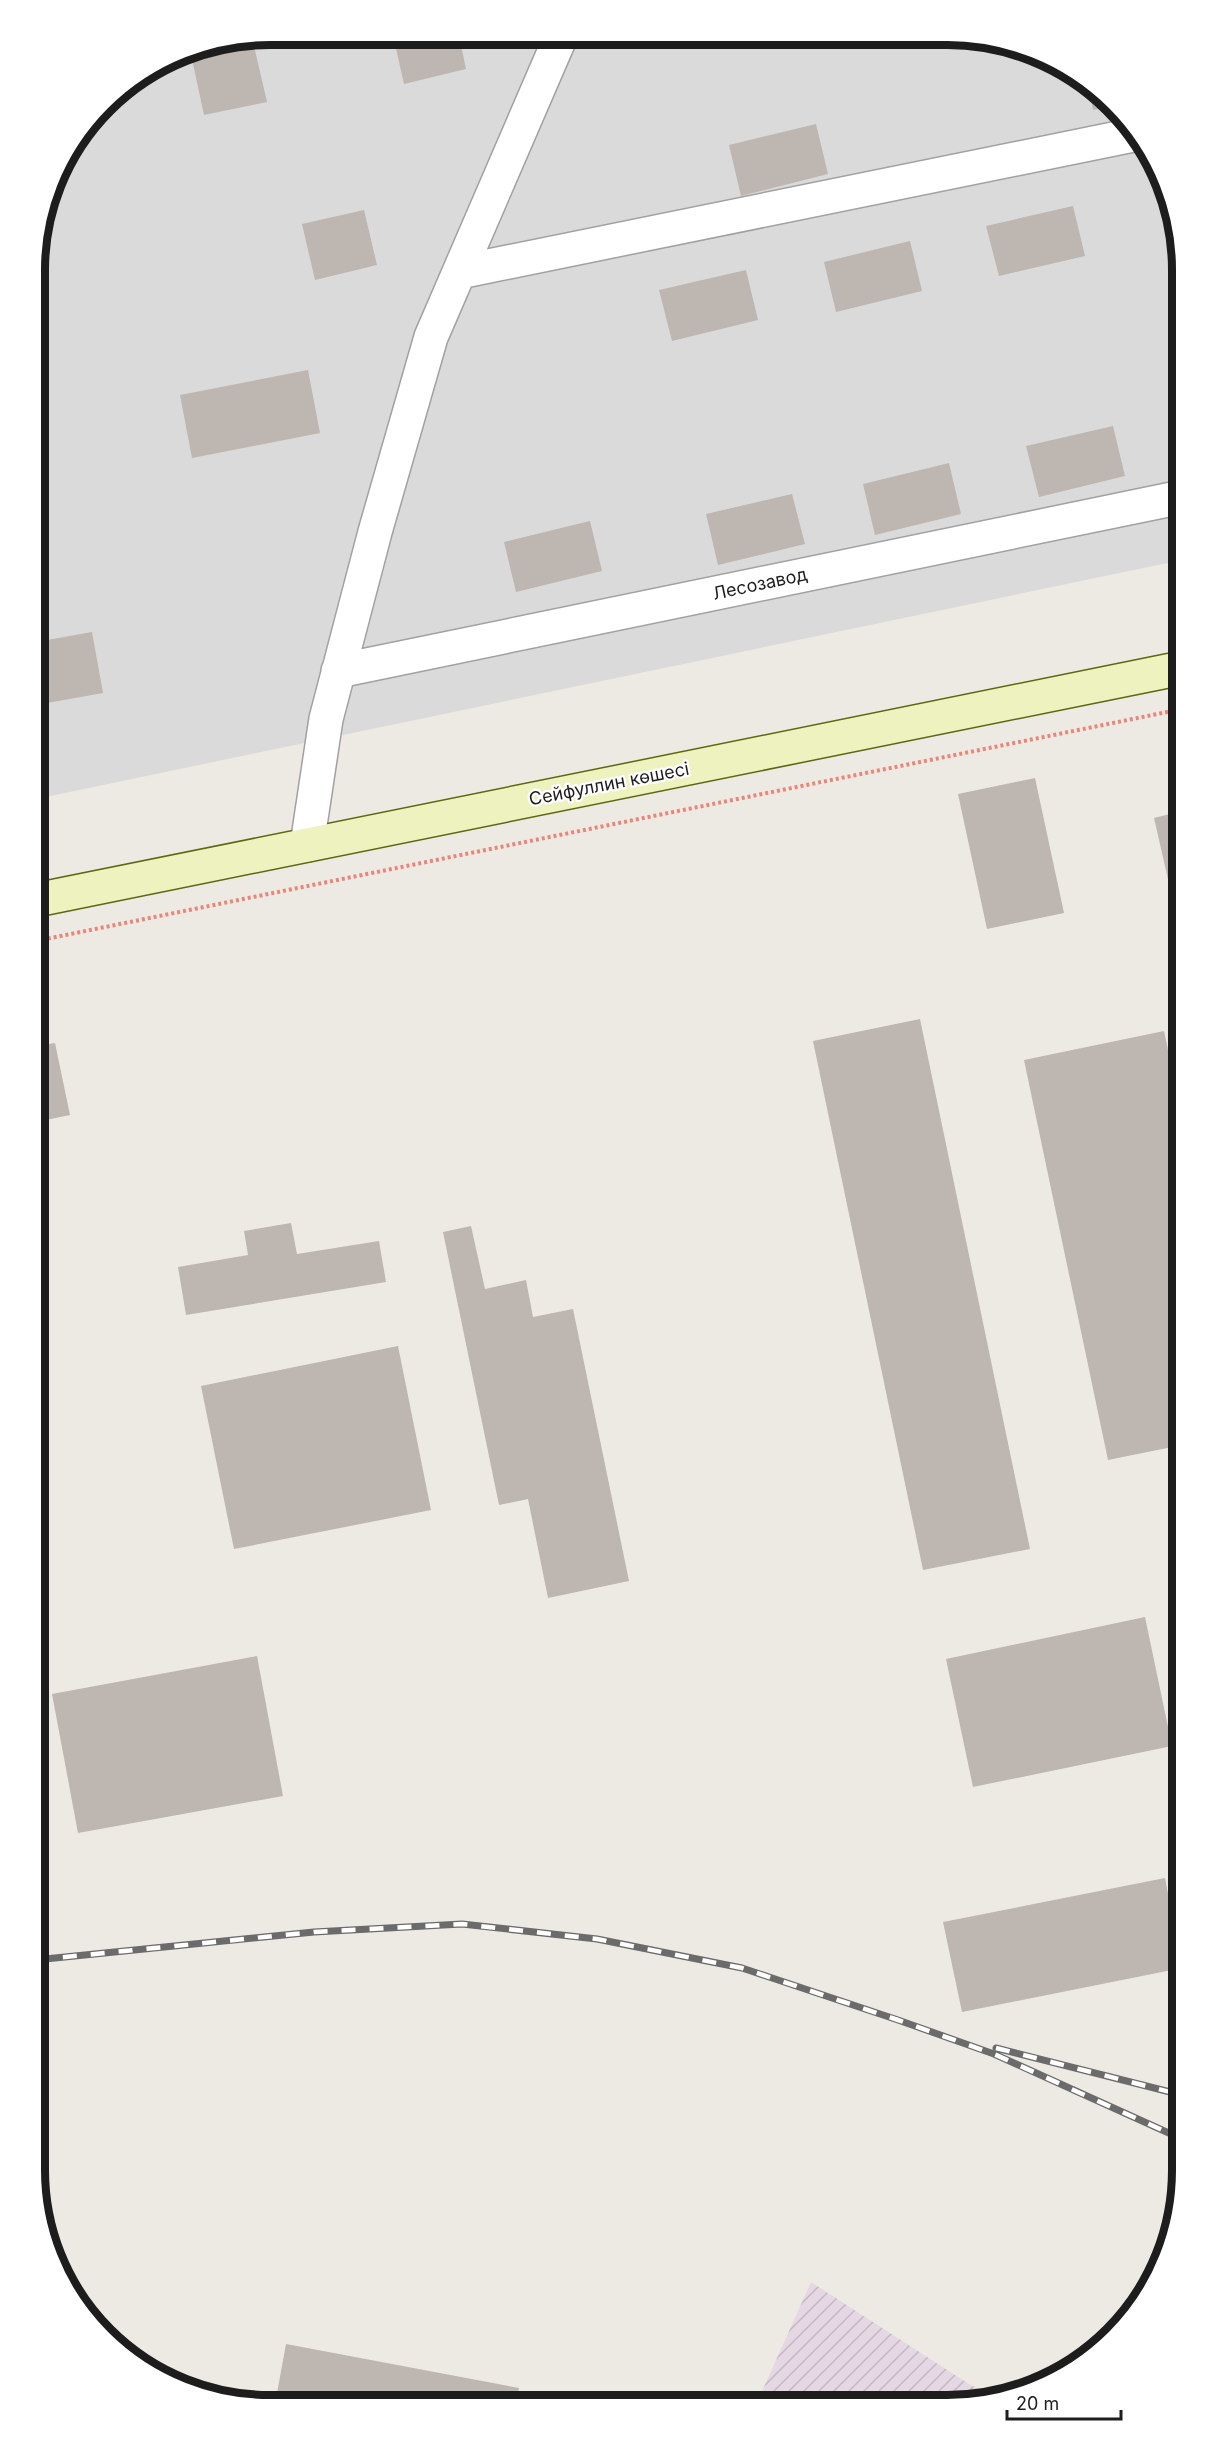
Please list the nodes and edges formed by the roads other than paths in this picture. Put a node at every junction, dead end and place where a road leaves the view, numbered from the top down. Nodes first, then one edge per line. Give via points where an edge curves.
1 (557, 45) edge
2 (1127, 136) edge
3 (459, 272) junction
4 (1172, 499) edge
5 (1172, 670) edge
6 (338, 671) junction
7 (307, 846) junction
8 (45, 898) edge

1 - 3 street
2 - 3 street
3 - 6 street via 431,337
4 - 6 street, Лесозавод
5 - 7 main road, Сейфуллин көшесі
6 - 7 street via 326,719
7 - 8 main road, Сейфуллин көшесі

